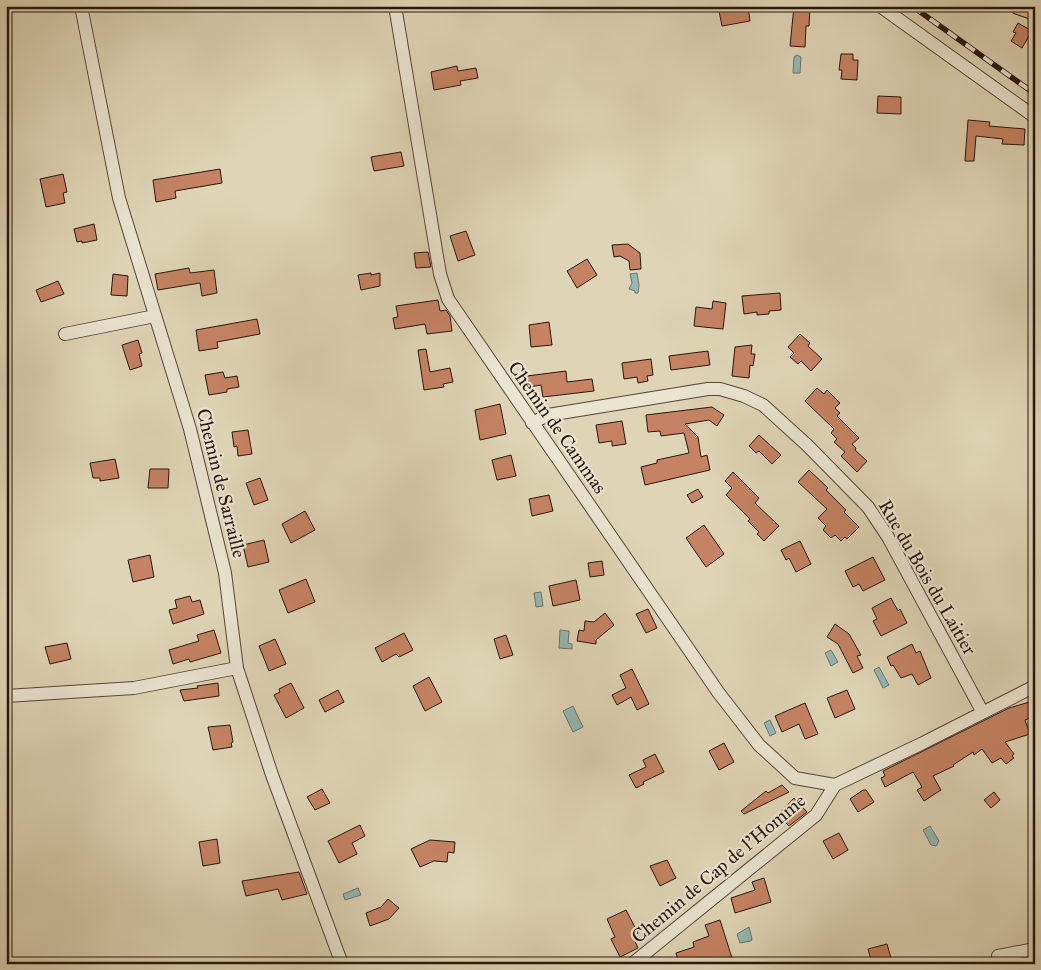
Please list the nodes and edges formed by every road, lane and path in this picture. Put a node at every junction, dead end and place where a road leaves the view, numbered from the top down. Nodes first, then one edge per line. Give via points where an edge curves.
1 (81, 6) edge
2 (395, 6) edge
3 (880, 6) edge
4 (1018, 6) edge
5 (1035, 12) edge
6 (1035, 117) edge
7 (155, 316) junction
8 (65, 334) dead end
9 (532, 423) junction
10 (237, 668) junction
11 (1035, 686) edge
12 (6, 696) edge
13 (982, 711) junction
14 (835, 785) junction
15 (1035, 949) edge
16 (998, 956) dead end
17 (342, 964) edge
18 (632, 964) edge

1 - 7 street, Chemin de Sarraille via 119,198
2 - 9 street, Chemin de Cammas via 442,282 448,299
3 - 6 street
4 - 5 main road
7 - 8 street
7 - 10 street, Chemin de Sarraille via 190,429 225,573
9 - 13 street, Rue du Bois du Laitier via 548,415 708,389 720,389 763,405 868,507 888,537
9 - 14 street, Chemin de Cammas via 718,692 759,745 795,778
10 - 12 street via 134,688
10 - 17 street, Chemin de Sarraille via 272,775
11 - 13 street
13 - 14 street
14 - 18 street, Chemin de Cap de l'Homme via 816,816
15 - 16 street

